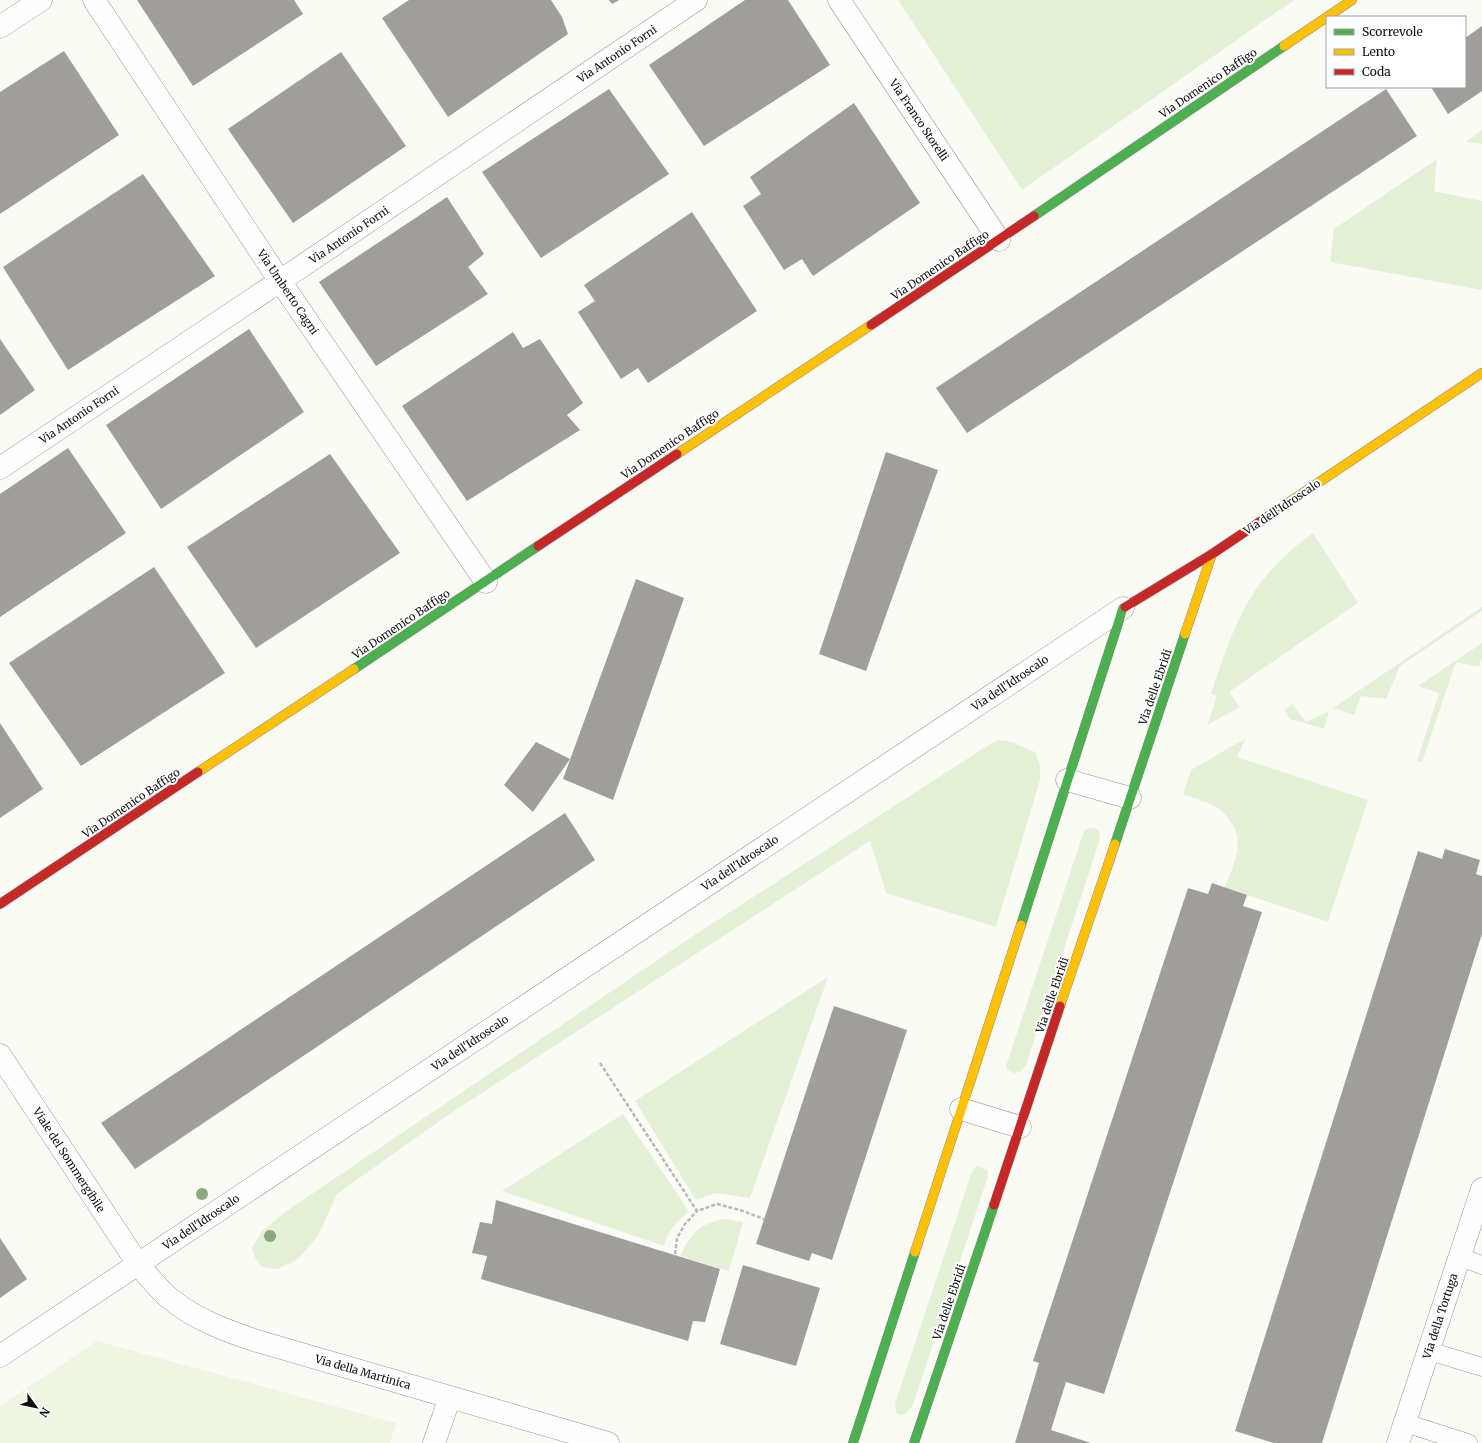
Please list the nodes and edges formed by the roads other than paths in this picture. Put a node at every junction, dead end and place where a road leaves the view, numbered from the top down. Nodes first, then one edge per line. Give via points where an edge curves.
1 (41, 0) edge
2 (94, 0) edge
3 (696, 0) edge
4 (839, 0) edge
5 (1352, 0) edge
6 (1328, 16) edge
7 (1326, 18) edge
8 (0, 27) edge
9 (999, 240) junction
10 (280, 281) junction
11 (1482, 373) edge
12 (0, 468) edge
13 (1212, 554) junction
14 (486, 582) junction
15 (1123, 608) junction
16 (1068, 780) junction
17 (1130, 798) junction
18 (0, 904) edge
19 (0, 1055) edge
20 (961, 1109) junction
21 (1020, 1127) junction
22 (1482, 1189) edge
23 (1460, 1257) junction
24 (138, 1264) junction
25 (1482, 1265) edge
26 (1429, 1351) junction
27 (0, 1356) edge
28 (1482, 1367) edge
29 (450, 1397) junction
30 (1402, 1433) edge
31 (434, 1443) edge
32 (608, 1443) edge
33 (853, 1443) edge
34 (914, 1443) edge
35 (1468, 1443) edge

1 - 8 street
2 - 10 street, Via Umberto Cagni
3 - 10 street, Via Antonio Forni
4 - 9 street, Via Franco Storelli
5 - 6 street, Via Domenico Baffigo
7 - 9 street, Via Domenico Baffigo
9 - 14 street, Via Domenico Baffigo
10 - 12 street, Via Antonio Forni
10 - 14 street, Via Umberto Cagni
11 - 13 street, Via dell'Idroscalo
13 - 15 street, Via dell'Idroscalo
13 - 17 street, Via delle Ebridi
14 - 18 street, Via Domenico Baffigo
15 - 16 street
15 - 24 street, Via dell'Idroscalo
16 - 17 street
16 - 20 street
17 - 21 street, Via delle Ebridi
19 - 24 street, Viale del Sommergibile
20 - 21 street
20 - 33 street
21 - 34 street, Via delle Ebridi
22 - 23 street, Via della Tortuga
23 - 25 lane
23 - 26 street, Via della Tortuga
24 - 27 street, Via dell'Idroscalo
24 - 29 street, Via della Martinica via 168,1297 219,1327 257,1341
26 - 28 lane
26 - 30 street, Via della Tortuga
29 - 31 street
29 - 32 street, Via della Martinica
30 - 35 lane

